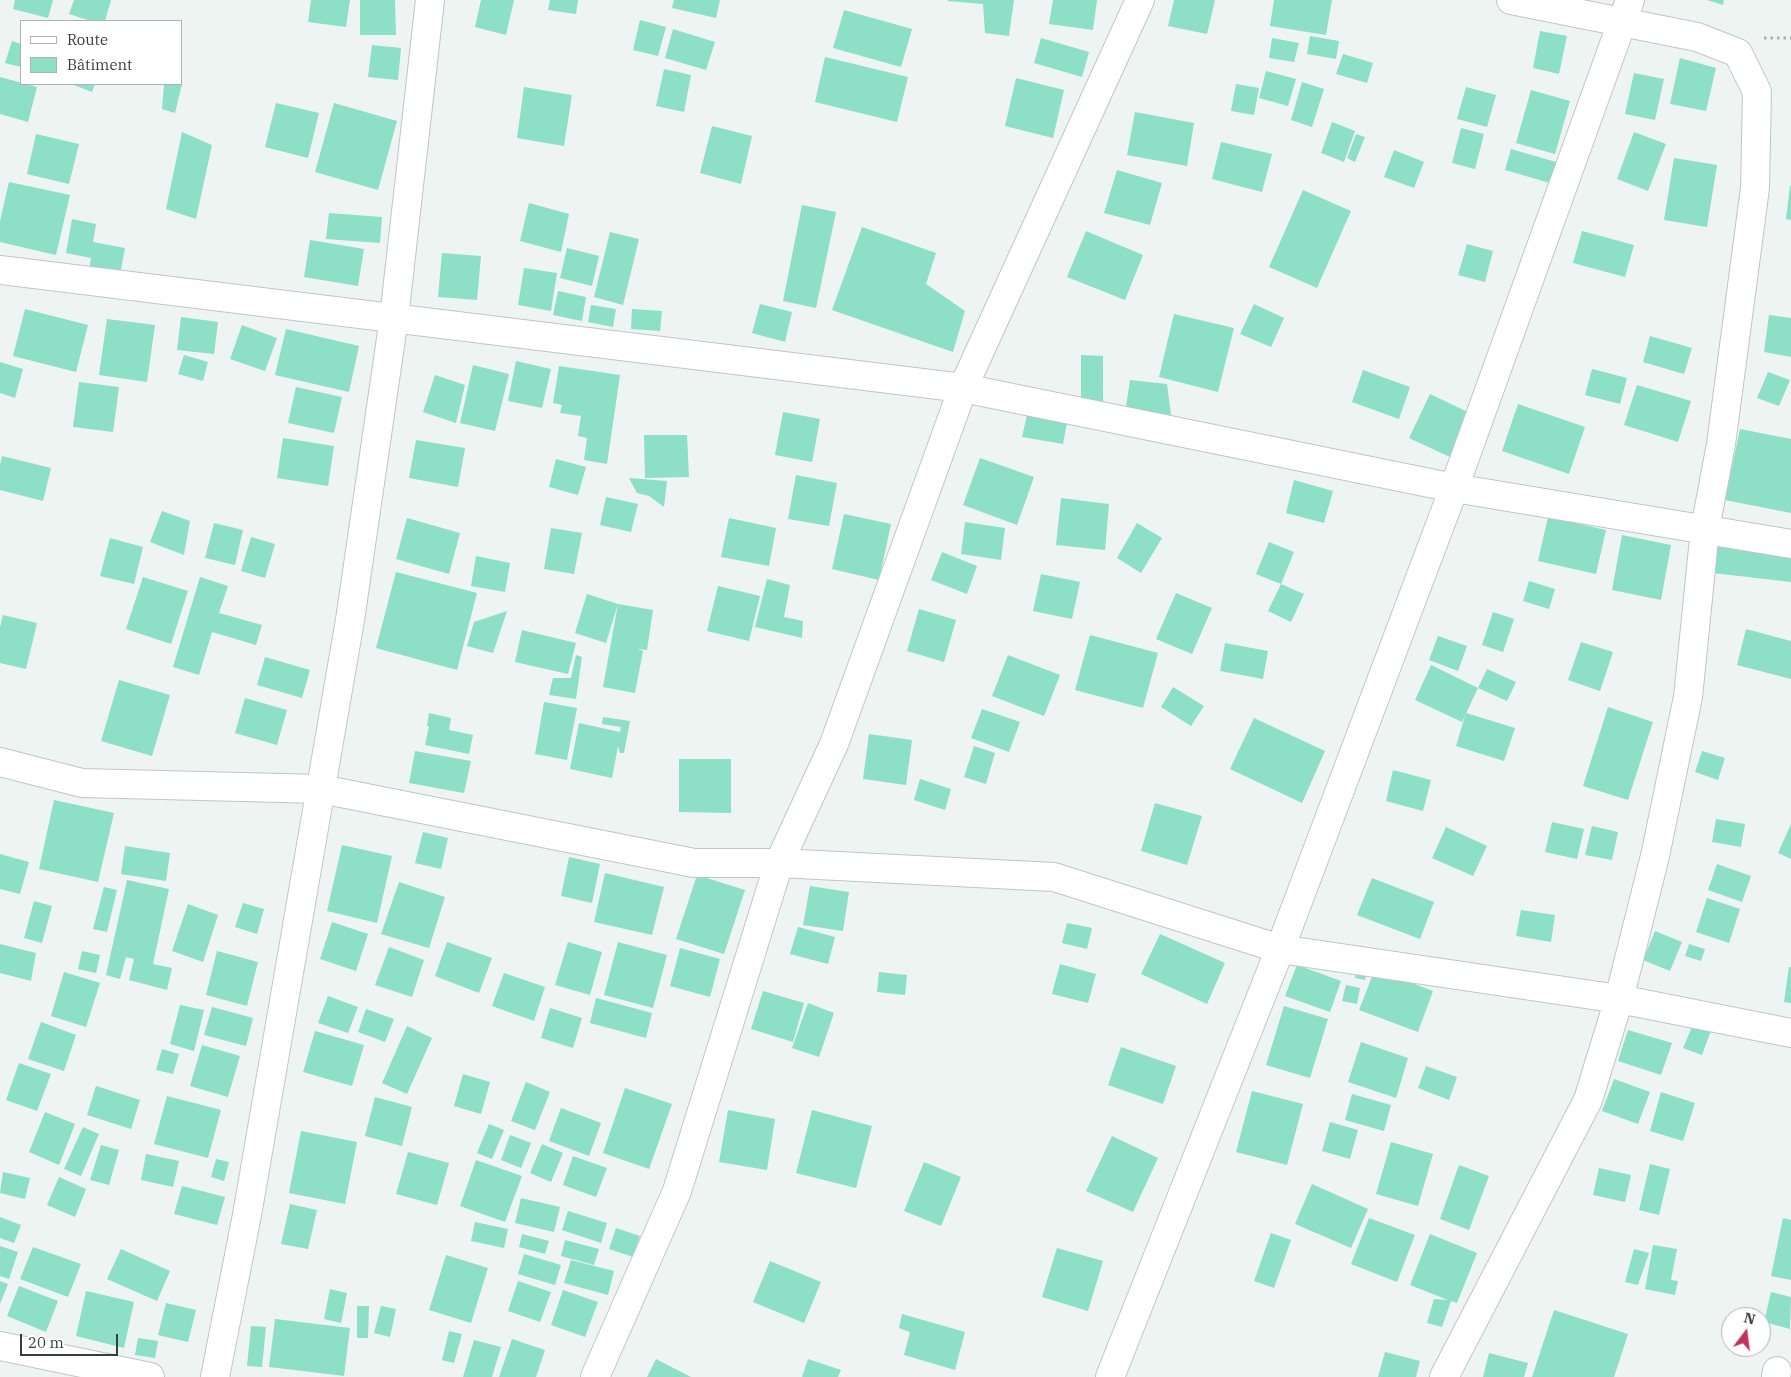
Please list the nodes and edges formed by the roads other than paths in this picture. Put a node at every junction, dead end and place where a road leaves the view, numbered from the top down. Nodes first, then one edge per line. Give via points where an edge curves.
1 (430, 0) edge
2 (1140, 0) edge
3 (1512, 0) edge
4 (1626, 11) edge
5 (0, 270) edge
6 (394, 318) junction
7 (963, 388) junction
8 (1454, 488) junction
9 (1705, 529) junction
10 (1791, 544) edge
11 (0, 762) edge
12 (321, 789) junction
13 (779, 863) junction
14 (1280, 949) junction
15 (1619, 999) junction
16 (1791, 1034) edge
17 (0, 1346) edge
18 (150, 1377) edge
19 (215, 1377) edge
20 (595, 1377) edge
21 (1110, 1377) edge
22 (1444, 1377) edge

1 - 6 street
2 - 7 street
3 - 4 street
4 - 8 street
4 - 9 street via 1738,53 1757,92 1755,188 1721,444
5 - 6 street
6 - 7 street
6 - 12 street via 350,620
7 - 8 street
7 - 13 street via 834,744
8 - 9 street
8 - 14 street
9 - 10 street
9 - 15 street via 1688,697 1655,856
11 - 12 street via 82,783
12 - 13 street via 694,863
12 - 19 street via 247,1215
13 - 14 street via 1054,877
13 - 20 street via 677,1191
14 - 15 street
14 - 21 street
15 - 16 street
15 - 22 street via 1588,1100
17 - 18 street

